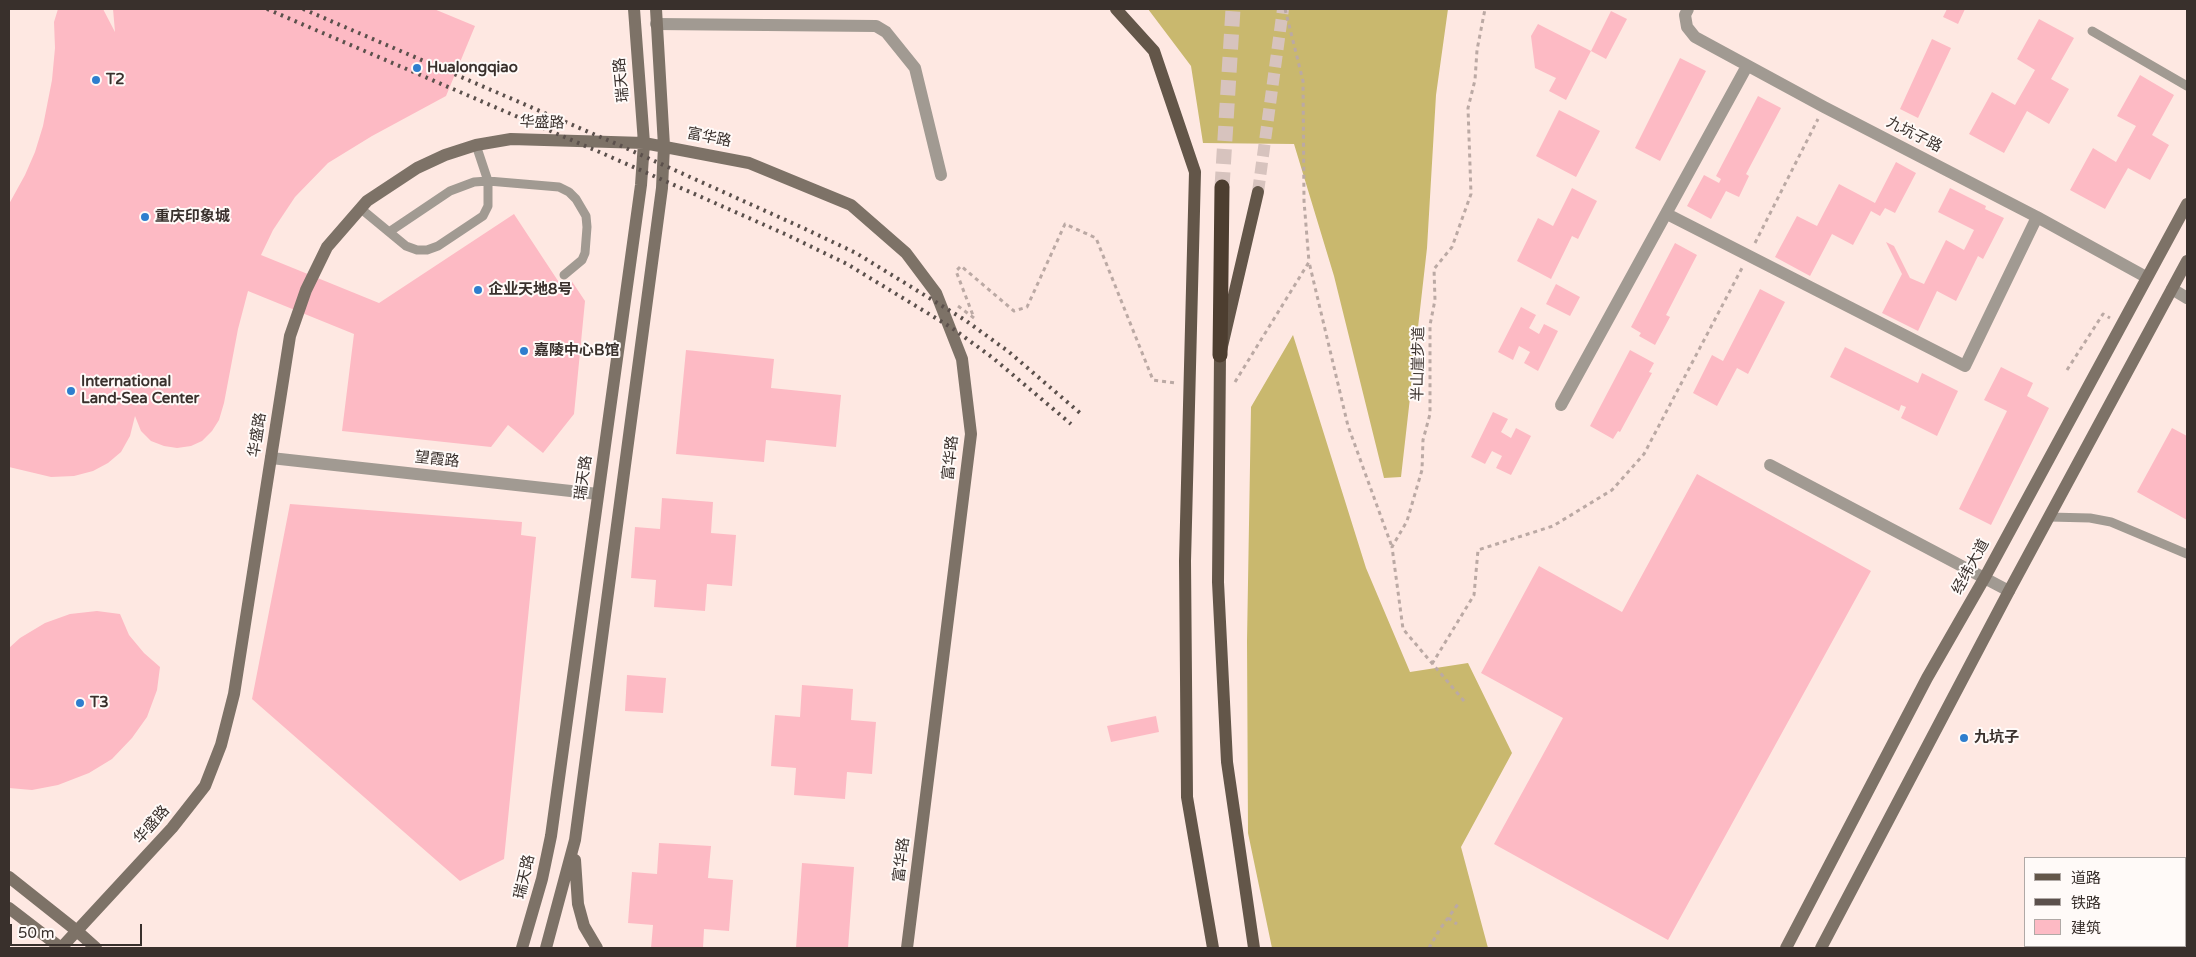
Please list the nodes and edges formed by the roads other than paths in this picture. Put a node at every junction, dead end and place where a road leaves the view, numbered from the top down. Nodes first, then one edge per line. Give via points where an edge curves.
1 (634, 9) edge
2 (656, 9) edge
3 (1116, 9) edge
4 (1688, 9) edge
5 (656, 24) junction
6 (2092, 31) dead end
7 (1747, 66) junction
8 (2187, 86) edge
9 (644, 143) junction
10 (476, 145) junction
11 (664, 146) junction
12 (941, 175) dead end
13 (488, 181) junction
14 (1222, 187) tunnel mouth
15 (1258, 192) tunnel mouth
16 (2187, 204) edge
17 (360, 208) junction
18 (1667, 214) junction
19 (2037, 217) junction
20 (389, 232) junction
21 (2187, 260) edge
22 (564, 275) dead end
23 (2146, 277) junction
24 (2172, 289) junction
25 (2187, 298) edge
26 (1220, 355) junction
27 (1561, 405) dead end
28 (271, 458) junction
29 (1770, 465) dead end
30 (598, 494) junction
31 (2049, 517) junction
32 (2187, 554) edge
33 (1985, 577) junction
34 (2009, 591) junction
35 (575, 840) junction
36 (9, 877) edge
37 (9, 908) edge
38 (77, 931) junction
39 (61, 948) edge
40 (96, 948) edge
41 (522, 948) edge
42 (546, 948) edge
43 (597, 948) edge
44 (907, 948) edge
45 (1213, 948) edge
46 (1254, 948) edge
47 (1786, 948) edge
48 (1821, 948) edge

1 - 9 main road, 瑞天路
2 - 5 main road
3 - 45 main road via 1154,51 1195,172 1185,561 1187,798
4 - 7 street, 九坑子路 via 1685,15 1687,27 1695,37
5 - 11 main road
5 - 12 street via 876,26 886,32 915,68
6 - 8 lane
7 - 18 street
7 - 19 street, 九坑子路
9 - 10 main road, 华盛路 via 511,138
9 - 11 main road, 华盛路
9 - 30 main road, 瑞天路
10 - 13 lane
10 - 17 main road, 华盛路 via 417,168
11 - 35 main road via 662,188
11 - 44 main road, 富华路 via 750,163 851,206 906,253 936,293 962,359 970,434
13 - 20 lane via 474,182 450,192
13 - 20 lane via 488,206 482,216 438,246 417,250 406,246
13 - 22 lane via 558,187 576,199 586,216 585,253 582,260
14 - 26 highway
15 - 26 main road
16 - 23 main road, 经纬大道
17 - 20 lane
17 - 28 main road, 华盛路 via 327,247 306,290 290,336
18 - 19 street via 1965,366
18 - 27 street
19 - 23 street, 九坑子路
21 - 24 main road
23 - 33 main road, 经纬大道
24 - 25 street
24 - 31 main road
26 - 46 main road via 1218,582 1227,762
28 - 30 street, 望霞路
28 - 38 main road, 华盛路 via 234,694 221,745 205,786 172,828
29 - 33 street
30 - 41 main road, 瑞天路 via 550,836 530,928
31 - 32 lane via 2111,522
31 - 34 main road
33 - 34 street
33 - 47 main road, 经纬大道 via 1927,678
34 - 48 main road
35 - 42 main road
35 - 43 main road via 578,904 584,926
36 - 38 main road
37 - 39 main road
38 - 39 main road, 华盛路
38 - 40 main road

